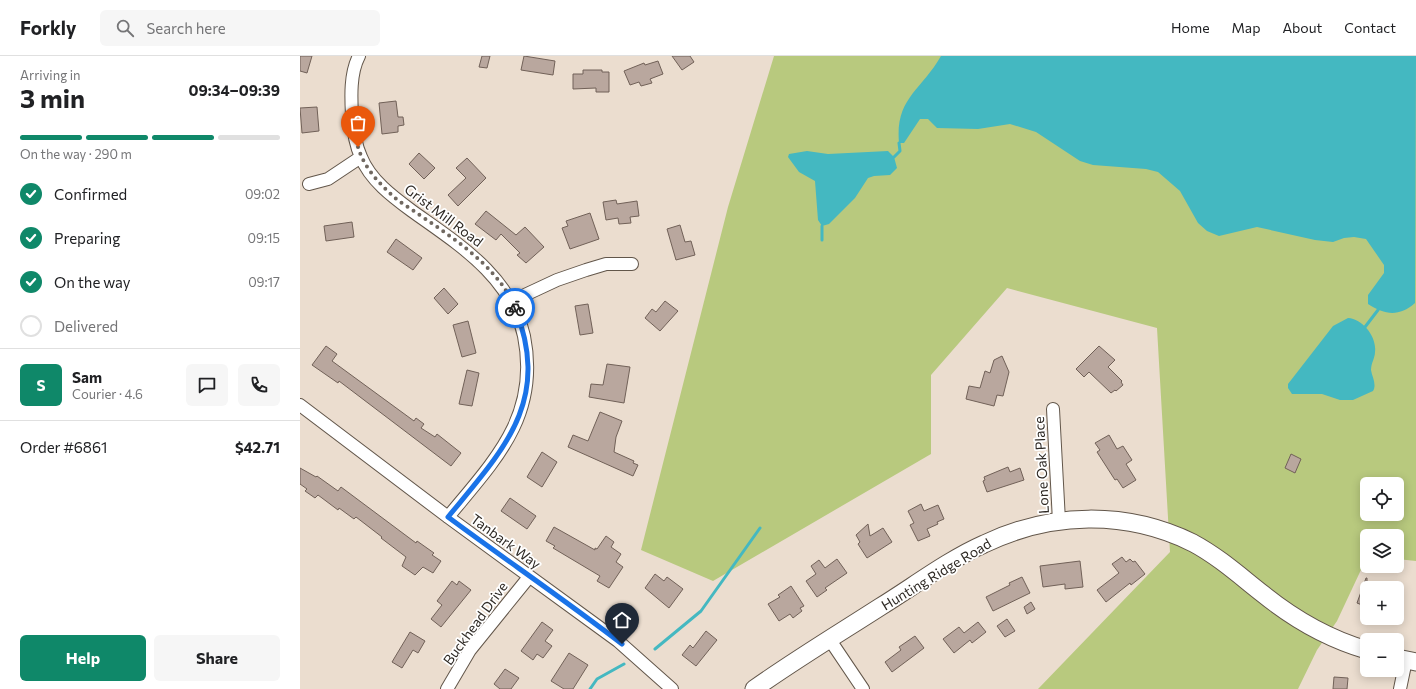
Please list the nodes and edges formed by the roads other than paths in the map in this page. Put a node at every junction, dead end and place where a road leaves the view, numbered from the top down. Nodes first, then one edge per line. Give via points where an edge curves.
1 (359, 56) edge
2 (361, 157) junction
3 (309, 184) dead end
4 (632, 264) dead end
5 (512, 301) junction
6 (300, 405) edge
7 (1053, 409) dead end
8 (448, 517) junction
9 (1059, 520) junction
10 (529, 577) junction
11 (830, 640) junction
12 (1360, 648) edge
13 (1406, 660) edge
14 (447, 689) edge
15 (672, 689) edge
16 (754, 689) edge
17 (863, 689) edge
18 (1400, 689) edge

1 - 2 street, Grist Mill Road via 351,99 353,129
2 - 3 street via 328,179
2 - 5 street, Grist Mill Road via 371,173 395,198 477,259
4 - 5 street via 606,264 586,270
5 - 8 street, Grist Mill Road via 522,326 529,368 522,410 504,445
6 - 8 street, Tanbark Way
7 - 9 street, Lone Oak Place
8 - 10 street, Tanbark Way
9 - 11 street, Hunting Ridge Road via 1018,530 982,544
9 - 12 street, Hunting Ridge Road via 1111,520 1143,525 1171,534 1208,551 1305,623
10 - 14 street, Buckhead Drive via 470,650
10 - 15 street, Tanbark Way via 618,641
11 - 16 street, Hunting Ridge Road
11 - 17 street
13 - 18 street

